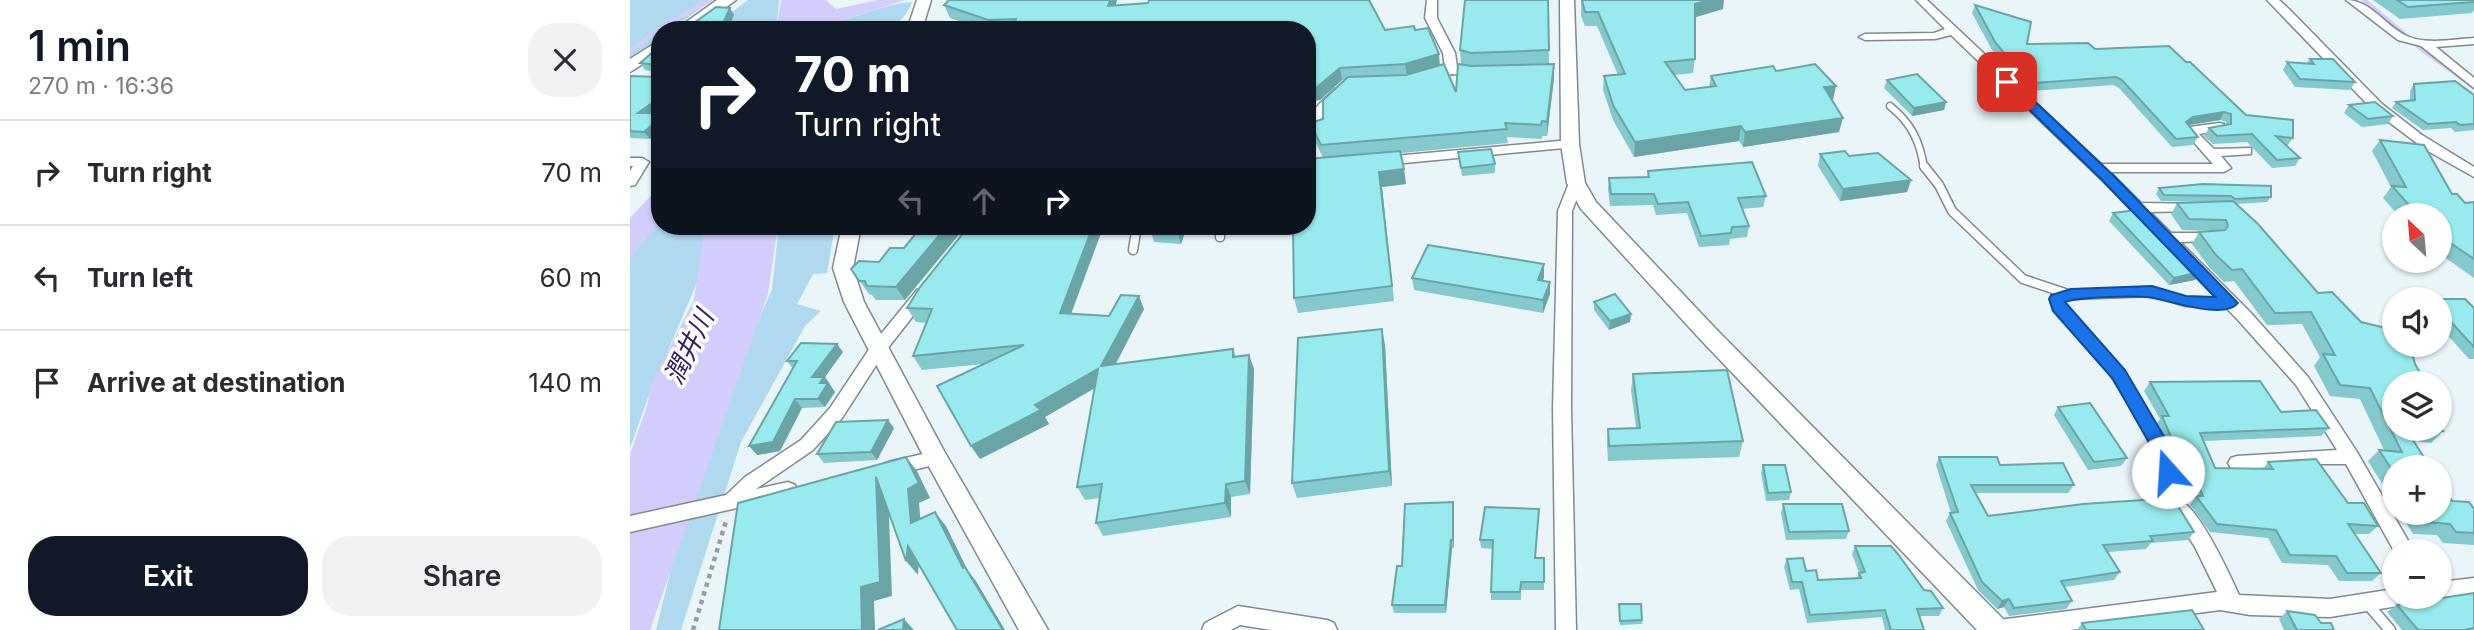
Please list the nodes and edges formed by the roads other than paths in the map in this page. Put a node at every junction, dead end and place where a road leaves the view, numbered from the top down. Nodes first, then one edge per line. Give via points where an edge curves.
1 (728, 0) edge
2 (924, 0) edge
3 (1432, 0) edge
4 (1567, 0) edge
5 (1921, 0) edge
6 (2272, 0) edge
7 (2351, 0) edge
8 (696, 21) edge
9 (917, 21) edge
10 (1952, 30) junction
11 (1865, 37) dead end
12 (2474, 41) edge
13 (2425, 44) junction
14 (651, 55) edge
15 (1451, 70) junction
16 (633, 73) edge
17 (1485, 73) edge
18 (1419, 80) edge
19 (2474, 84) edge
20 (1346, 86) edge
21 (1890, 106) dead end
22 (1316, 117) edge
23 (2219, 127) edge
24 (1570, 144) junction
25 (2246, 151) dead end
26 (2210, 153) junction
27 (630, 162) edge
28 (1363, 163) edge
29 (2103, 173) junction
30 (2474, 173) edge
31 (2228, 179) dead end
32 (630, 182) edge
33 (1576, 183) junction
34 (2209, 207) edge
35 (2136, 208) junction
36 (850, 235) edge
37 (1136, 235) edge
38 (2212, 236) edge
39 (2166, 238) junction
40 (1133, 250) dead end
41 (930, 284) edge
42 (2071, 295) junction
43 (2231, 303) junction
44 (878, 348) junction
45 (2351, 457) junction
46 (936, 458) junction
47 (2237, 463) dead end
48 (2168, 472) dead end
49 (868, 473) edge
50 (800, 488) edge
51 (733, 502) junction
52 (2178, 506) edge
53 (630, 524) edge
54 (2397, 539) edge
55 (2474, 587) edge
56 (2452, 589) edge
57 (2382, 600) edge
58 (2367, 602) junction
59 (2232, 603) junction
60 (1034, 630) edge
61 (1212, 630) edge
62 (1327, 630) edge
63 (1566, 630) edge
64 (1997, 630) edge
65 (2390, 630) edge

1 - 8 main road
2 - 9 street
3 - 15 street via 1431,18 1449,53
4 - 24 street via 1560,71
5 - 10 street
6 - 30 street via 2401,127
7 - 13 street via 2402,38
10 - 11 street via 1935,36
10 - 29 street
12 - 13 street
13 - 19 street
14 - 16 main road
15 - 17 street
15 - 18 street
20 - 22 street
21 - 42 lane via 1907,120 1921,147 1923,168 1940,185 1952,211 2023,279
23 - 26 street via 2190,131
24 - 28 street
24 - 33 street
25 - 26 street
26 - 29 street via 2224,168
27 - 32 street via 642,162
29 - 31 street
29 - 35 street
33 - 63 street via 1565,211
33 - 64 street via 1588,205 1671,294
34 - 35 street
35 - 39 street
36 - 44 street via 843,268 854,302
37 - 40 lane
38 - 39 street
39 - 43 street
41 - 44 street
42 - 43 lane via 2152,292 2186,302
42 - 48 lane via 2056,299 2058,307 2119,375 2157,440
43 - 45 street via 2302,380
44 - 46 street
44 - 51 street via 836,413 807,445 751,482
45 - 47 street
45 - 54 street
46 - 49 street
46 - 60 street
50 - 51 street
51 - 53 street
52 - 59 street via 2212,556
55 - 56 street
57 - 58 street
58 - 59 street via 2330,608
58 - 65 lane
59 - 64 street
61 - 62 street via 1238,615

